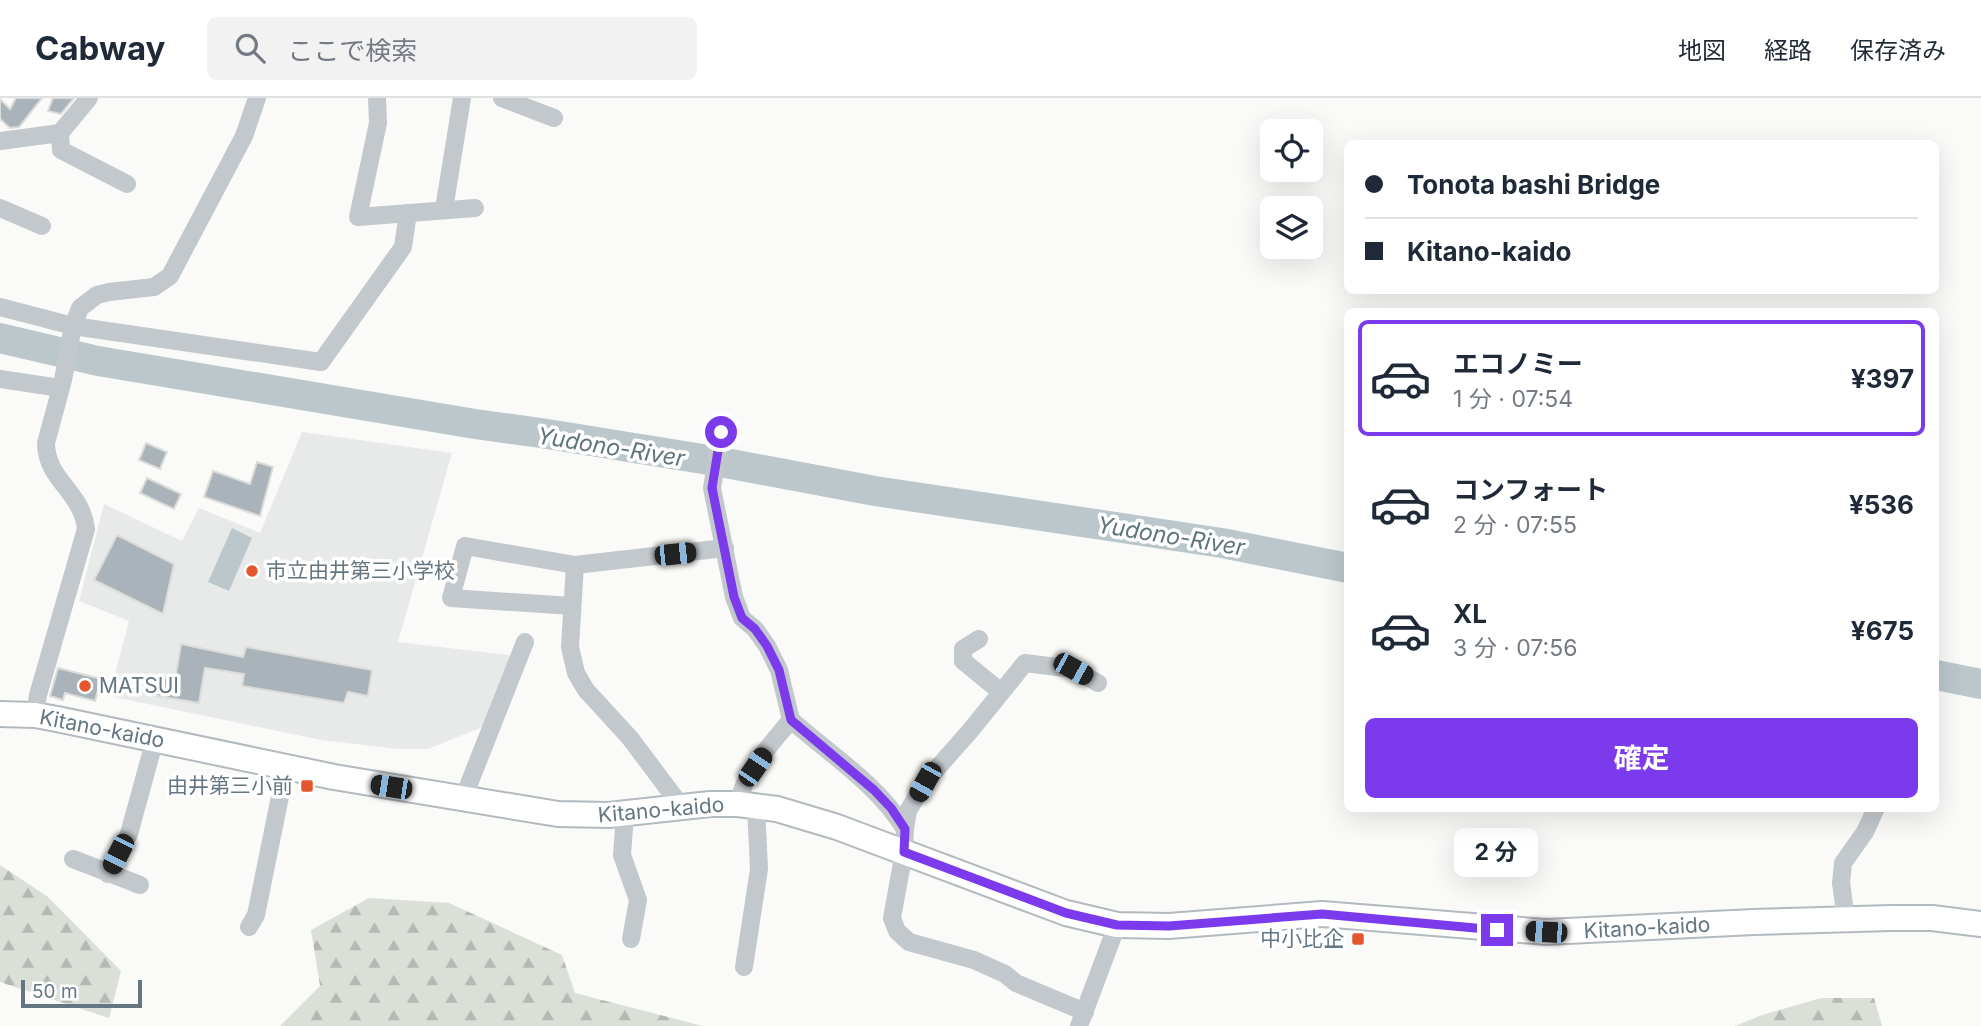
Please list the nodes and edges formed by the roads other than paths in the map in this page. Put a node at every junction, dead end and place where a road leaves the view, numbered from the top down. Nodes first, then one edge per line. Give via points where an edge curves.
1 (89, 98) edge
2 (257, 98) edge
3 (377, 98) edge
4 (462, 98) edge
5 (502, 98) edge
6 (554, 118) dead end
7 (60, 133) junction
8 (0, 141) edge
9 (127, 184) dead end
10 (0, 208) edge
11 (475, 208) dead end
12 (444, 209) junction
13 (408, 213) junction
14 (42, 226) dead end
15 (0, 307) edge
16 (72, 327) junction
17 (0, 379) edge
18 (62, 384) junction
19 (720, 434) dead end
20 (724, 548) junction
21 (575, 565) junction
22 (572, 606) junction
23 (979, 639) dead end
24 (525, 642) dead end
25 (1098, 683) dead end
26 (1001, 692) junction
27 (0, 715) edge
28 (35, 715) junction
29 (791, 720) junction
30 (155, 739) junction
31 (286, 767) junction
32 (463, 799) junction
33 (747, 805) junction
34 (681, 806) junction
35 (1874, 812) edge
36 (625, 814) junction
37 (904, 841) junction
38 (73, 859) dead end
39 (108, 874) junction
40 (140, 885) dead end
41 (1846, 919) junction
42 (1981, 924) edge
43 (1117, 925) junction
44 (249, 927) dead end
45 (631, 939) dead end
46 (744, 967) dead end
47 (1082, 1019) edge

1 - 7 street
2 - 16 street via 244,136 176,269 160,285 97,295 80,308
3 - 13 street via 378,123 358,218
4 - 12 street
5 - 6 street
7 - 8 street
7 - 9 street via 61,150
10 - 14 street
11 - 12 street
12 - 13 street
13 - 16 street via 403,247 321,362
15 - 16 street
16 - 18 street
17 - 18 street
18 - 28 street via 46,451 52,470 84,513 86,529
19 - 20 street via 712,488
20 - 21 street
20 - 29 street via 742,618 755,629 779,670
21 - 22 street
21 - 22 street via 465,546 451,598
22 - 34 street via 570,647 580,681
23 - 26 street via 963,649 963,662
24 - 32 street
25 - 26 street via 1073,669 1025,663
26 - 37 street via 925,782 908,811
27 - 28 main road, Kitano-kaido
28 - 30 main road, Kitano-kaido
29 - 33 street via 741,787
29 - 37 street via 891,808
30 - 31 main road, Kitano-kaido
30 - 39 street via 128,834
31 - 32 main road, Kitano-kaido
31 - 44 street via 256,915
32 - 36 main road, Kitano-kaido via 568,815
33 - 34 main road, Kitano-kaido
33 - 37 main road, Kitano-kaido
33 - 46 street via 760,869
34 - 36 main road, Kitano-kaido
35 - 41 street via 1843,863
36 - 45 street via 622,855 638,900
37 - 43 main road, Kitano-kaido via 1066,913
37 - 47 street via 892,918 902,937 1005,974
38 - 39 street
39 - 40 street
41 - 42 main road, Kitano-kaido via 1924,918
41 - 43 main road, Kitano-kaido via 1546,932 1322,914 1169,926
43 - 47 street

